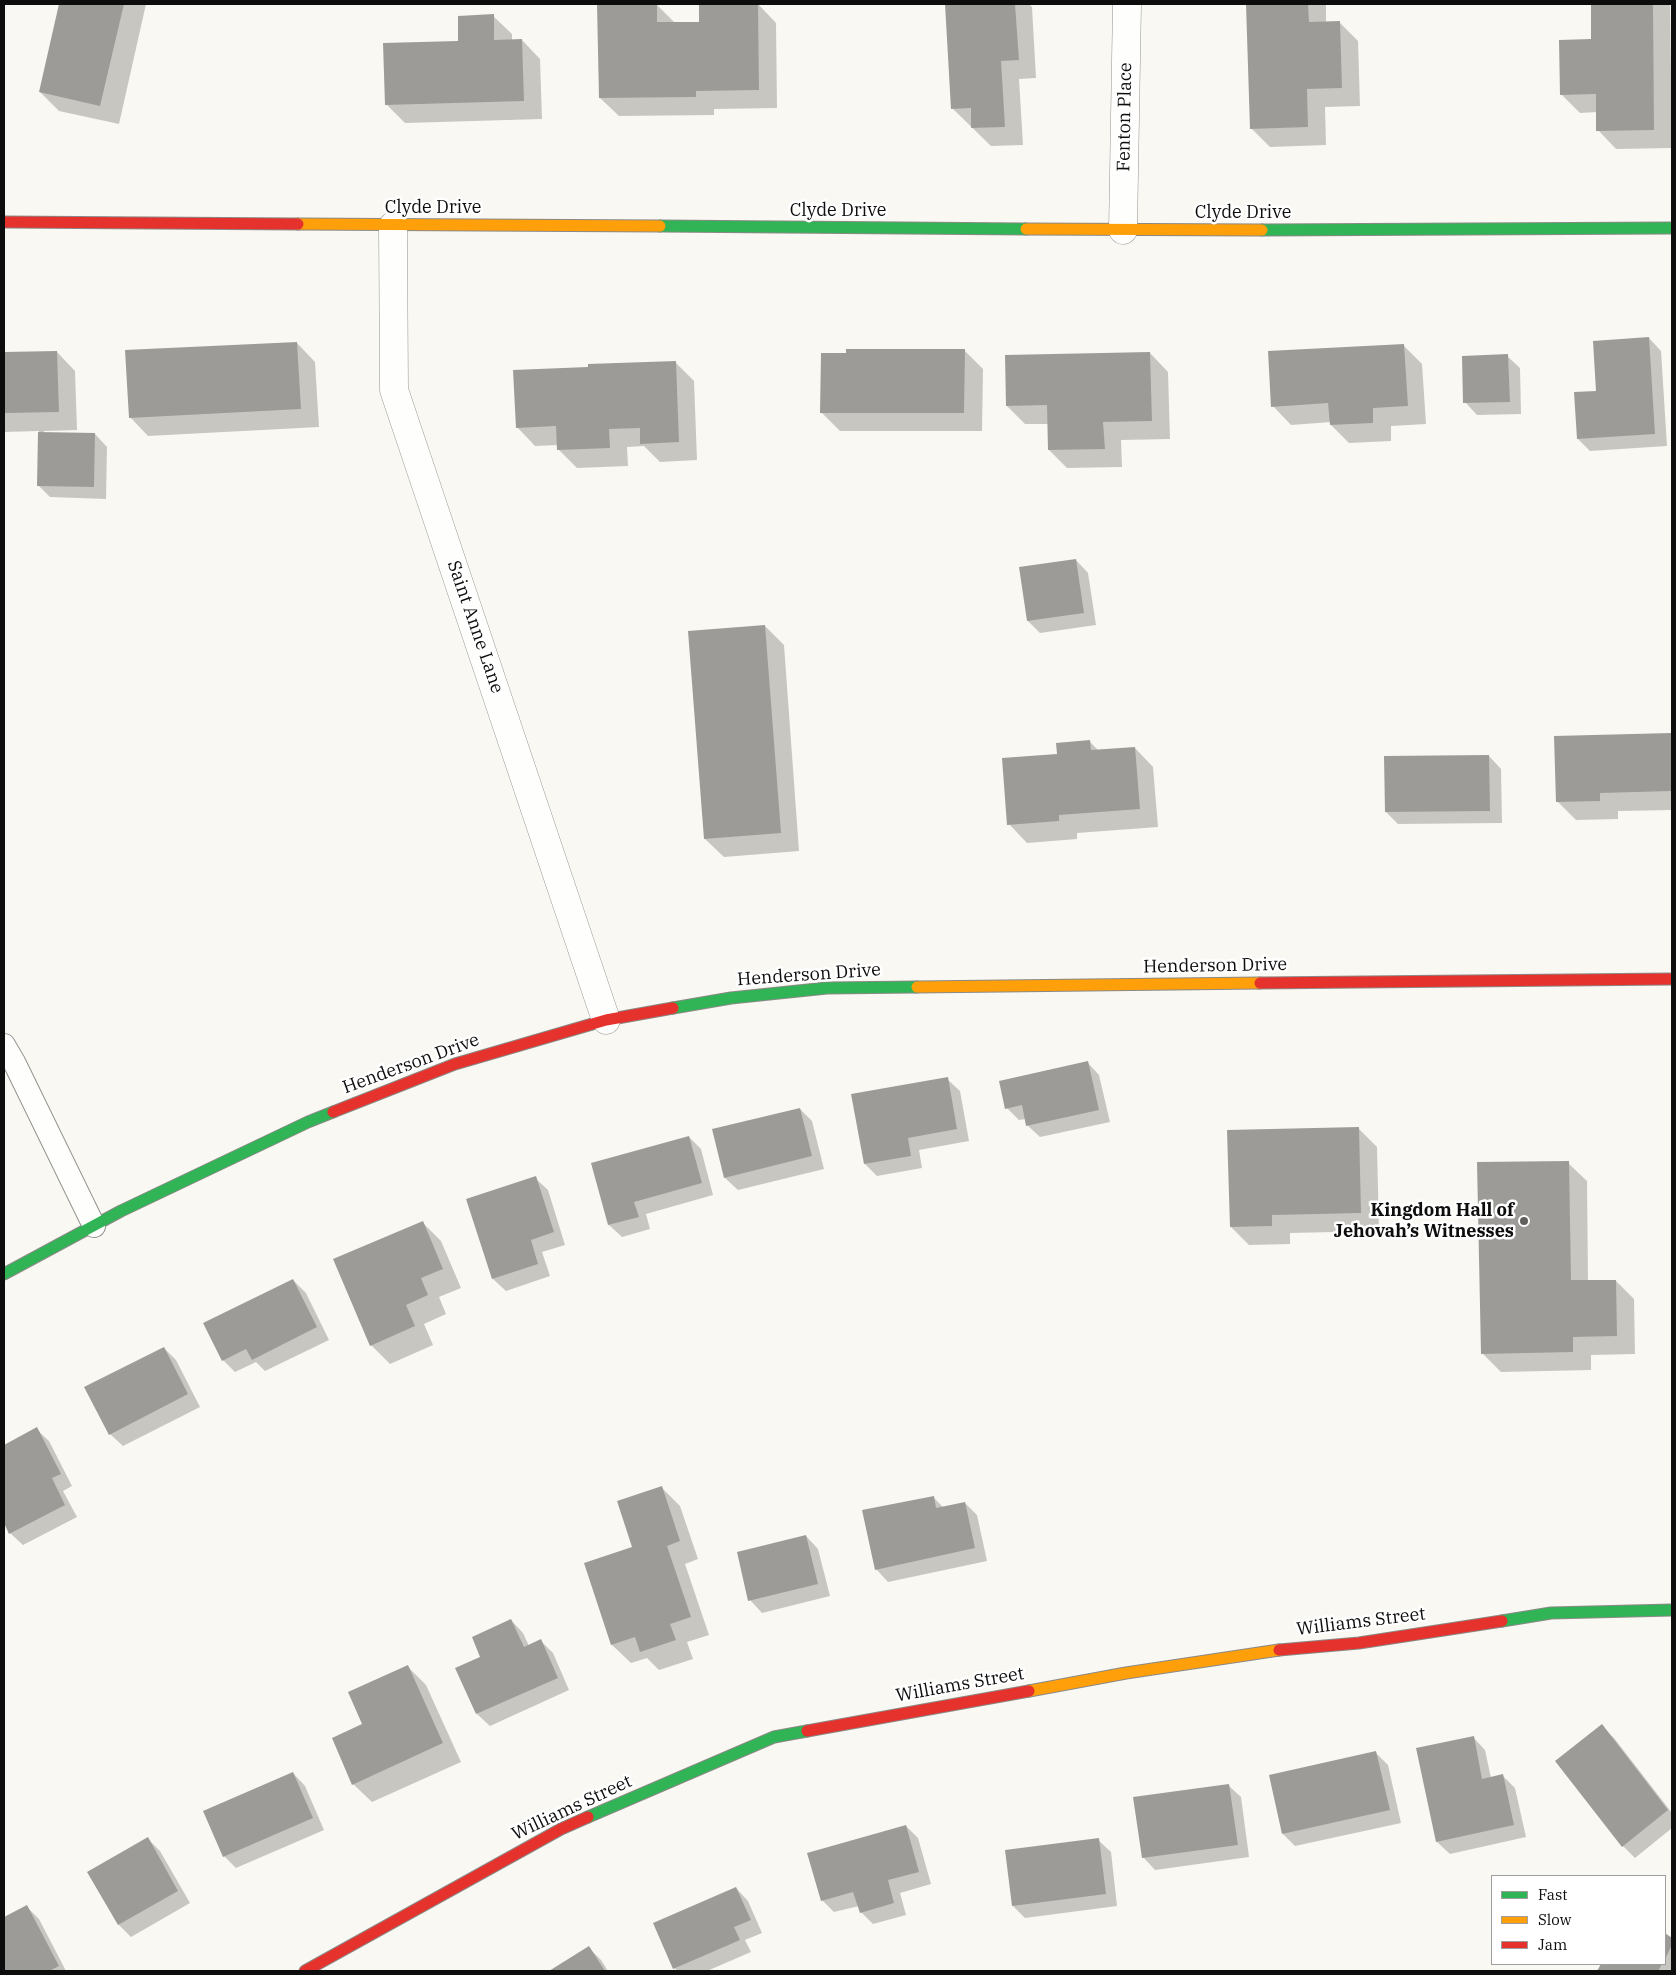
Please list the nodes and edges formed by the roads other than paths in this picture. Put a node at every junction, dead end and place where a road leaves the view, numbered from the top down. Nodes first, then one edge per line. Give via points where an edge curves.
1 (1127, 4) edge
2 (4, 222) edge
3 (393, 226) junction
4 (1672, 228) edge
5 (1122, 230) junction
6 (1672, 979) edge
7 (606, 1020) junction
8 (4, 1045) edge
9 (94, 1226) junction
10 (4, 1274) edge
11 (1672, 1610) edge
12 (306, 1971) edge

1 - 5 street, Fenton Place
2 - 3 street, Clyde Drive
3 - 5 street, Clyde Drive
3 - 7 street, Saint Anne Lane via 394,390
4 - 5 street, Clyde Drive
6 - 7 street, Henderson Drive via 827,988 732,998
7 - 9 street, Henderson Drive via 455,1064 308,1122
8 - 9 lane
9 - 10 street, Henderson Drive
11 - 12 street, Williams Street via 1551,1613 1359,1643 1295,1648 1126,1673 774,1737 561,1829

